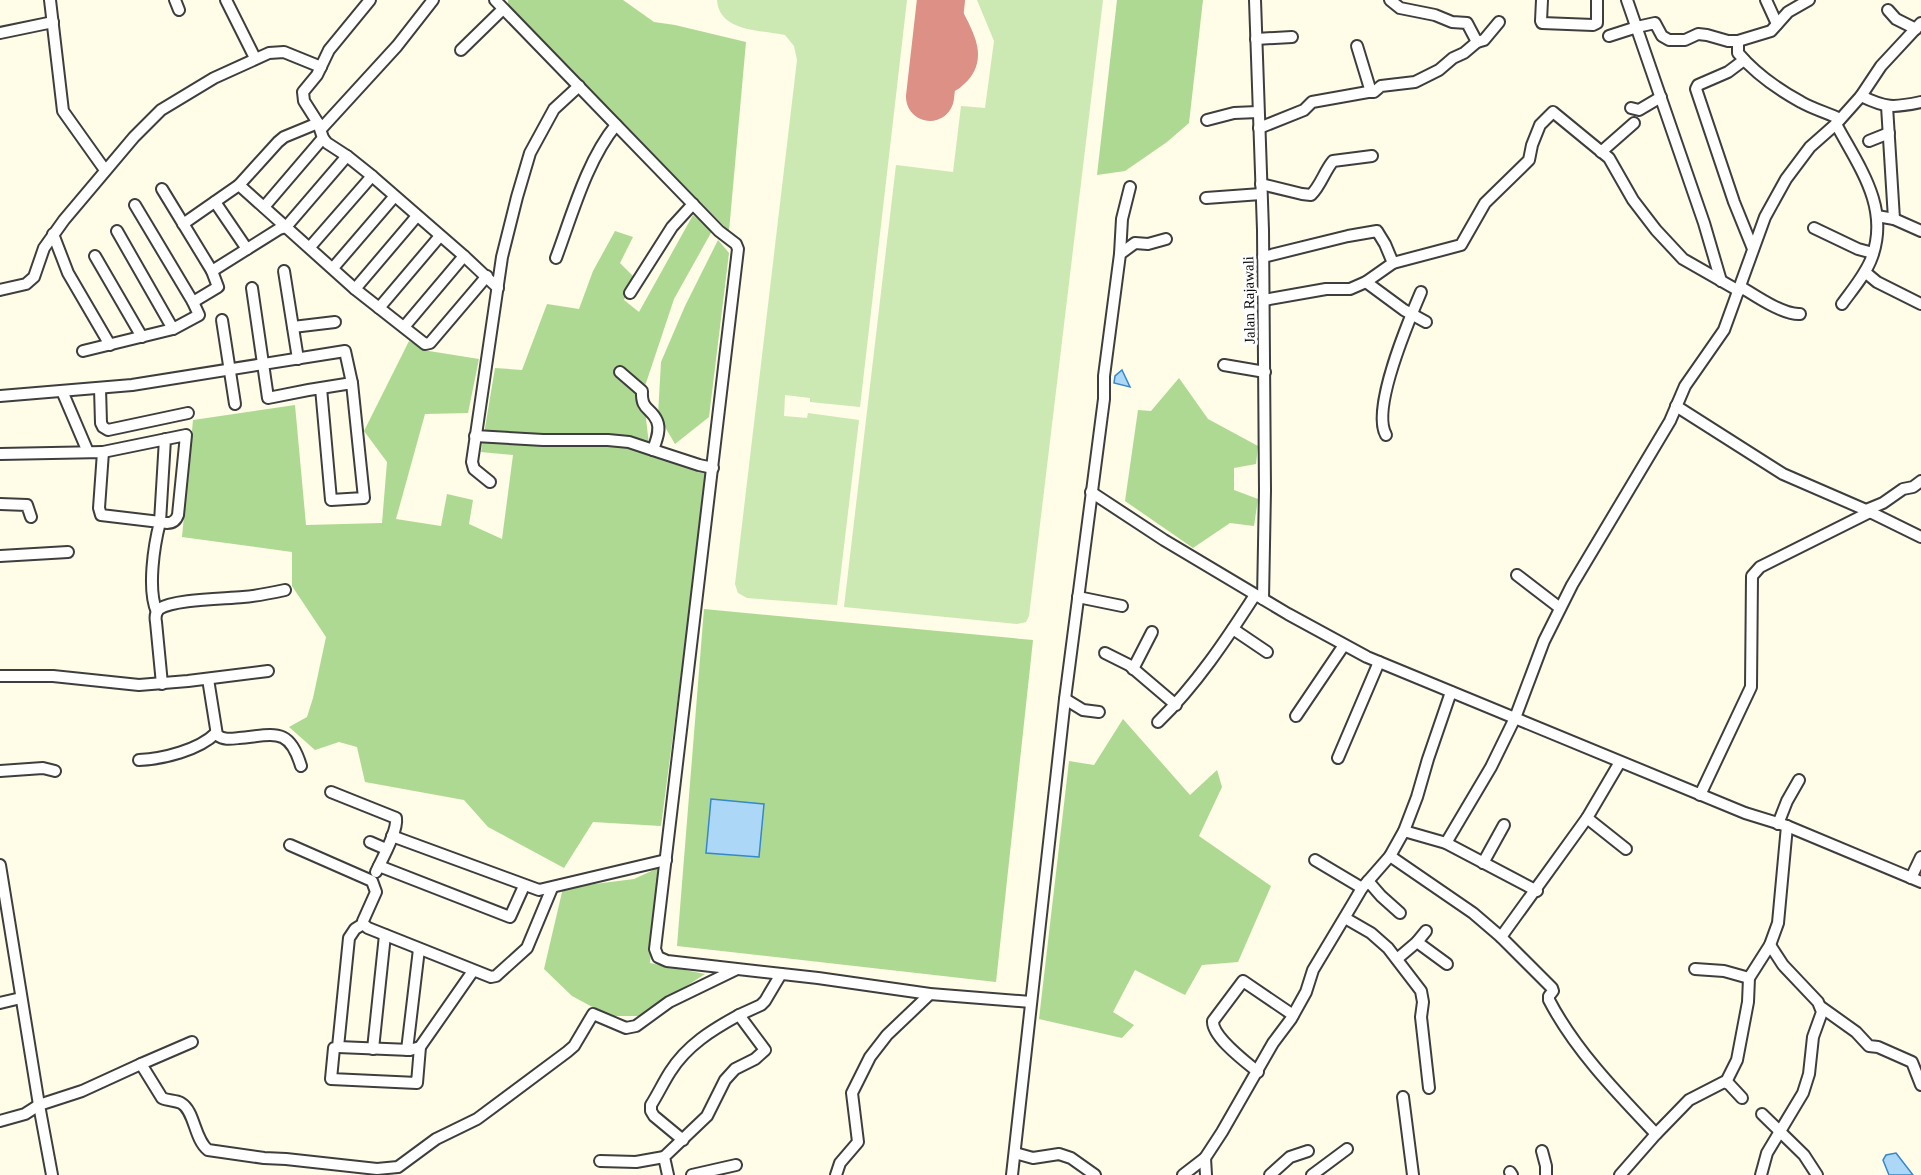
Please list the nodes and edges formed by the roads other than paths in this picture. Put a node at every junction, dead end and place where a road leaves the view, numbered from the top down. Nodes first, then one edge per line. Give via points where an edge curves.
1 (51, 0) edge
2 (226, 0) edge
3 (370, 0) edge
4 (433, 0) edge
5 (495, 0) edge
6 (1255, 0) edge
7 (1390, 0) edge
8 (1542, 0) edge
9 (1597, 0) edge
10 (1627, 0) edge
11 (1766, 0) edge
12 (1809, 0) edge
13 (503, 9) junction
14 (1888, 10) dead end
15 (53, 22) junction
16 (1499, 22) dead end
17 (1777, 24) junction
18 (1918, 26) edge
19 (1637, 27) junction
20 (0, 33) edge
21 (1610, 36) dead end
22 (1292, 37) dead end
23 (1256, 39) junction
24 (1738, 41) junction
25 (1477, 42) junction
26 (1357, 46) dead end
27 (460, 50) dead end
28 (255, 58) junction
29 (1744, 60) junction
30 (321, 67) junction
31 (579, 86) junction
32 (1371, 92) junction
33 (1860, 96) junction
34 (1661, 97) junction
35 (1921, 102) edge
36 (1887, 106) junction
37 (1631, 108) dead end
38 (1258, 112) junction
39 (1208, 120) dead end
40 (1838, 121) junction
41 (1634, 123) dead end
42 (616, 125) junction
43 (1259, 128) junction
44 (321, 130) junction
45 (1888, 133) junction
46 (1869, 141) dead end
47 (1601, 152) junction
48 (347, 156) junction
49 (1372, 156) dead end
50 (105, 170) junction
51 (372, 176) junction
52 (239, 185) junction
53 (1130, 188) dead end
54 (162, 189) dead end
55 (1261, 189) junction
56 (394, 196) junction
57 (1206, 198) dead end
58 (215, 202) junction
59 (135, 204) dead end
60 (693, 204) junction
61 (264, 207) junction
62 (417, 216) junction
63 (1877, 216) junction
64 (1894, 219) junction
65 (183, 224) junction
66 (286, 227) junction
67 (1814, 228) dead end
68 (117, 231) dead end
69 (1921, 231) edge
70 (53, 234) junction
71 (440, 236) junction
72 (1166, 239) dead end
73 (310, 248) junction
74 (247, 249) junction
75 (1753, 249) junction
76 (1873, 253) junction
77 (1120, 254) junction
78 (95, 256) dead end
79 (464, 256) junction
80 (1263, 257) junction
81 (556, 258) dead end
82 (1393, 263) junction
83 (333, 268) junction
84 (212, 271) junction
85 (284, 271) dead end
86 (1865, 272) junction
87 (487, 276) junction
88 (1721, 281) junction
89 (1366, 282) junction
90 (252, 288) dead end
91 (498, 288) junction
92 (356, 289) junction
93 (1740, 289) junction
94 (0, 290) edge
95 (1421, 292) dead end
96 (630, 293) dead end
97 (1264, 300) junction
98 (193, 302) junction
99 (1842, 304) dead end
100 (1921, 304) edge
101 (379, 308) junction
102 (1411, 314) junction
103 (1800, 314) dead end
104 (222, 320) dead end
105 (335, 322) dead end
106 (1426, 322) dead end
107 (293, 327) junction
108 (404, 327) junction
109 (174, 329) junction
110 (142, 337) junction
111 (110, 345) junction
112 (83, 351) dead end
113 (298, 359) junction
114 (264, 364) junction
115 (1224, 365) dead end
116 (231, 369) junction
117 (620, 372) dead end
118 (1264, 372) junction
119 (352, 383) junction
120 (100, 388) junction
121 (321, 388) junction
122 (62, 391) junction
123 (0, 396) edge
124 (235, 404) dead end
125 (1676, 406) junction
126 (188, 413) dead end
127 (1386, 435) dead end
128 (475, 436) junction
129 (165, 439) junction
130 (653, 450) junction
131 (88, 452) junction
132 (104, 452) junction
133 (0, 454) edge
134 (713, 468) junction
135 (1921, 481) edge
136 (490, 482) dead end
137 (1091, 492) junction
138 (0, 504) edge
139 (1868, 511) junction
140 (31, 517) dead end
141 (160, 522) junction
142 (1921, 537) edge
143 (68, 552) dead end
144 (0, 556) edge
145 (1517, 575) dead end
146 (285, 590) dead end
147 (1077, 597) junction
148 (1259, 597) junction
149 (1122, 606) dead end
150 (1560, 608) junction
151 (157, 612) junction
152 (1233, 629) junction
153 (1152, 632) dead end
154 (1344, 645) junction
155 (1267, 652) dead end
156 (1105, 653) dead end
157 (1379, 662) junction
158 (1133, 669) junction
159 (268, 671) dead end
160 (0, 676) edge
161 (208, 679) junction
162 (162, 684) junction
163 (1451, 692) junction
164 (1065, 699) junction
165 (1176, 705) junction
166 (1099, 712) dead end
167 (1296, 717) dead end
168 (1515, 718) junction
169 (1158, 722) dead end
170 (216, 732) junction
171 (1338, 758) dead end
172 (139, 760) dead end
173 (1620, 762) junction
174 (301, 766) dead end
175 (0, 771) edge
176 (55, 771) dead end
177 (1799, 780) dead end
178 (331, 792) dead end
179 (1700, 795) junction
180 (1587, 818) junction
181 (1504, 825) dead end
182 (1782, 825) junction
183 (1404, 831) junction
184 (392, 836) junction
185 (370, 842) dead end
186 (1446, 843) junction
187 (290, 845) dead end
188 (386, 849) junction
189 (1626, 849) dead end
190 (1390, 856) junction
191 (1921, 857) edge
192 (666, 860) junction
193 (1315, 860) dead end
194 (1483, 863) junction
195 (379, 866) junction
196 (0, 872) edge
197 (1916, 880) edge
198 (372, 881) junction
199 (1365, 884) junction
200 (525, 886) junction
201 (552, 888) junction
202 (1536, 891) junction
203 (1400, 913) dead end
204 (1345, 918) junction
205 (363, 924) junction
206 (1426, 932) dead end
207 (385, 935) junction
208 (1501, 938) junction
209 (1417, 942) junction
210 (1770, 945) junction
211 (419, 949) junction
212 (1397, 959) junction
213 (1447, 964) dead end
214 (735, 969) junction
215 (1695, 969) dead end
216 (473, 971) junction
217 (782, 974) junction
218 (1749, 978) junction
219 (930, 994) junction
220 (21, 998) junction
221 (1031, 1002) junction
222 (0, 1003) edge
223 (1821, 1007) junction
224 (1293, 1015) junction
225 (739, 1016) junction
226 (192, 1042) dead end
227 (338, 1047) junction
228 (420, 1047) junction
229 (373, 1049) junction
230 (407, 1050) junction
231 (141, 1064) junction
232 (1258, 1072) junction
233 (1726, 1082) junction
234 (1921, 1085) edge
235 (1429, 1088) dead end
236 (1403, 1097) dead end
237 (1742, 1098) dead end
238 (39, 1105) junction
239 (1762, 1114) dead end
240 (0, 1121) edge
241 (1780, 1133) junction
242 (1656, 1134) junction
243 (683, 1140) junction
244 (1347, 1149) dead end
245 (1308, 1151) dead end
246 (1542, 1151) dead end
247 (1015, 1153) junction
248 (664, 1157) junction
249 (1204, 1158) junction
250 (600, 1161) dead end
251 (736, 1165) dead end
252 (401, 1171) edge
253 (722, 1172) edge
254 (1089, 1174) edge
255 (52, 1175) edge
256 (668, 1175) edge
257 (692, 1175) edge
258 (836, 1175) edge
259 (1012, 1175) edge
260 (1183, 1175) edge
261 (1206, 1175) edge
262 (1270, 1175) edge
263 (1312, 1175) edge
264 (1413, 1175) edge
265 (1546, 1175) edge
266 (1620, 1175) edge
267 (1761, 1175) edge
268 (1817, 1175) edge

1 - 15 street
2 - 28 street
3 - 30 street via 329,50
4 - 44 street
5 - 13 street
6 - 23 street, Jalan Rajawali
7 - 25 street via 1400,8 1467,23
8 - 9 street via 1542,23 1593,25 1598,20
10 - 19 street
11 - 17 street
12 - 17 street
13 - 27 street
13 - 31 street
14 - 18 street via 1896,19
15 - 20 street
15 - 50 street via 63,111
16 - 25 street via 1484,40
17 - 24 street via 1772,31
18 - 33 street
19 - 21 street
19 - 24 street via 1655,23 1669,40 1685,40 1698,34
19 - 34 street
22 - 23 street
23 - 38 street, Jalan Rajawali
24 - 29 street via 1738,53
25 - 32 street via 1415,82 1381,86
26 - 32 street
28 - 30 street via 284,52
28 - 50 street via 161,110
29 - 40 street via 1802,103
29 - 75 street via 1696,89
30 - 44 street via 303,92
31 - 42 street
31 - 91 street via 554,110 530,153 502,257
32 - 43 street via 1312,102 1304,110
33 - 36 street
33 - 40 street
34 - 37 street via 1640,110
34 - 88 street
35 - 36 street
36 - 45 street
38 - 39 street
38 - 43 street, Jalan Rajawali
40 - 63 street via 1868,182
40 - 75 street via 1810,147 1786,179
41 - 47 street
42 - 60 street
42 - 81 street via 587,176
43 - 55 street, Jalan Rajawali
44 - 48 street via 327,143
44 - 52 street via 284,137
44 - 61 street
45 - 46 street
45 - 64 street
47 - 82 street via 1553,112 1540,125 1529,160 1485,203 1461,245
47 - 88 street via 1609,158 1656,231 1683,259
48 - 51 street
48 - 66 street
49 - 55 street via 1333,161 1311,195
50 - 70 street
51 - 56 street
51 - 73 street
52 - 58 street
52 - 61 street
53 - 77 street via 1122,219
54 - 65 street
55 - 57 street
55 - 80 street, Jalan Rajawali
56 - 62 street
56 - 83 street
58 - 65 street
58 - 74 street
59 - 98 street
60 - 96 street via 672,227
60 - 134 street via 738,249
61 - 66 street
62 - 71 street
62 - 92 street
63 - 64 street
63 - 76 street
64 - 69 street
65 - 84 street
66 - 73 street
66 - 74 street
67 - 76 street
68 - 109 street
70 - 94 street via 34,277 26,284
70 - 111 street via 69,273
71 - 79 street
71 - 101 street
72 - 77 street via 1135,243
73 - 83 street
74 - 84 street
75 - 93 street
76 - 86 street
77 - 137 street
78 - 110 street
79 - 87 street
79 - 108 street
80 - 82 street via 1377,231
80 - 97 street, Jalan Rajawali
82 - 89 street
83 - 92 street
84 - 98 street via 218,287
85 - 107 street
86 - 99 street
86 - 100 street
87 - 91 street
87 - 108 street via 430,343 425,344
88 - 93 street
89 - 97 street via 1350,289 1326,289
89 - 102 street
90 - 114 street
91 - 128 street
92 - 101 street
93 - 103 street via 1792,315
93 - 125 street via 1724,330 1684,386
95 - 102 street
97 - 118 street, Jalan Rajawali
98 - 109 street via 198,316
101 - 108 street
102 - 106 street
102 - 127 street via 1386,393 1382,426
104 - 116 street
105 - 107 street
107 - 113 street
109 - 110 street
110 - 111 street
111 - 112 street
113 - 114 street
113 - 119 street via 345,351
114 - 116 street
114 - 121 street via 268,398
115 - 118 street
116 - 120 street
116 - 124 street
117 - 130 street via 641,389 645,408 656,420 658,432
118 - 148 street, Jalan Rajawali via 1265,490
119 - 121 street
119 - 121 street via 364,498 331,500
120 - 122 street
120 - 126 street via 101,423 108,430
122 - 123 street
122 - 131 street
125 - 139 street via 1783,474
125 - 150 street
128 - 130 street via 608,440
128 - 136 street via 474,469
129 - 132 street
129 - 141 street
129 - 141 street via 186,435 178,515 171,523
130 - 134 street
131 - 132 street
131 - 133 street
132 - 141 street via 101,515
134 - 192 street
135 - 139 street
137 - 147 street
137 - 148 street
138 - 140 street via 27,505
139 - 142 street
139 - 179 street via 1760,567 1752,576 1751,687
141 - 151 street via 153,585
143 - 144 street
145 - 150 street
146 - 151 street via 187,602
147 - 149 street
147 - 164 street
148 - 152 street
148 - 154 street
150 - 168 street
151 - 162 street
152 - 155 street
152 - 165 street
153 - 158 street
154 - 157 street
154 - 167 street
156 - 158 street
157 - 163 street
157 - 171 street
158 - 165 street
159 - 161 street
160 - 162 street
161 - 162 street
161 - 170 street
163 - 168 street
163 - 183 street
164 - 166 street via 1083,710
164 - 221 street
165 - 169 street
168 - 173 street
168 - 186 street
170 - 172 street via 195,746
170 - 174 street via 226,739 270,735 285,738 296,751
173 - 179 street
173 - 180 street
175 - 176 street
177 - 182 street via 1787,801
178 - 184 street via 396,818
179 - 182 street
180 - 189 street
180 - 202 street
181 - 194 street
182 - 197 street
182 - 210 street via 1778,923
183 - 186 street
183 - 190 street
184 - 188 street
184 - 200 street
185 - 188 street
186 - 194 street
187 - 198 street
188 - 195 street
190 - 199 street
190 - 208 street
191 - 197 street
192 - 201 street
192 - 214 street via 658,957
193 - 199 street
194 - 202 street
195 - 198 street
195 - 200 street via 510,917
196 - 220 street
198 - 205 street via 376,892
199 - 203 street
199 - 204 street
200 - 201 street
201 - 216 street via 526,950 494,977
202 - 208 street
204 - 212 street via 1371,933
204 - 224 street via 1313,970
205 - 207 street
205 - 227 street via 349,938
206 - 209 street
207 - 211 street
207 - 229 street
208 - 242 street via 1552,988 1549,1000 1577,1043
209 - 212 street
209 - 213 street
210 - 218 street
210 - 223 street
211 - 216 street
211 - 230 street
212 - 235 street via 1421,991
214 - 217 street
214 - 252 street via 669,1002 630,1028 593,1014 567,1052 477,1119 436,1139
215 - 218 street
216 - 228 street
217 - 219 street
217 - 225 street via 761,1005
218 - 233 street via 1737,1060
219 - 221 street
219 - 258 street via 887,1035 866,1066 852,1093 858,1142 840,1163
220 - 222 street
220 - 238 street
221 - 247 street
223 - 234 street via 1869,1046 1912,1062
223 - 241 street via 1803,1093
224 - 232 street
224 - 232 street via 1243,981 1213,1021 1218,1035
225 - 243 street via 765,1050 735,1069 707,1116
225 - 243 street via 691,1046 651,1105 654,1116
226 - 231 street
227 - 228 street via 334,1048 331,1079 417,1083
227 - 229 street
228 - 230 street
229 - 230 street
231 - 238 street via 82,1091
231 - 252 street via 162,1098 184,1106 208,1150
232 - 249 street
233 - 237 street
233 - 242 street via 1694,1097
236 - 264 street
238 - 240 street via 25,1114
238 - 255 street
239 - 241 street
241 - 267 street via 1767,1153
241 - 268 street via 1804,1155
242 - 266 street
243 - 248 street
244 - 263 street
245 - 262 street via 1290,1157
246 - 265 street
247 - 254 street via 1033,1158 1059,1154 1071,1158
247 - 259 street
248 - 250 street via 636,1162
248 - 256 street
249 - 260 street
249 - 261 street
251 - 253 street
253 - 257 street

